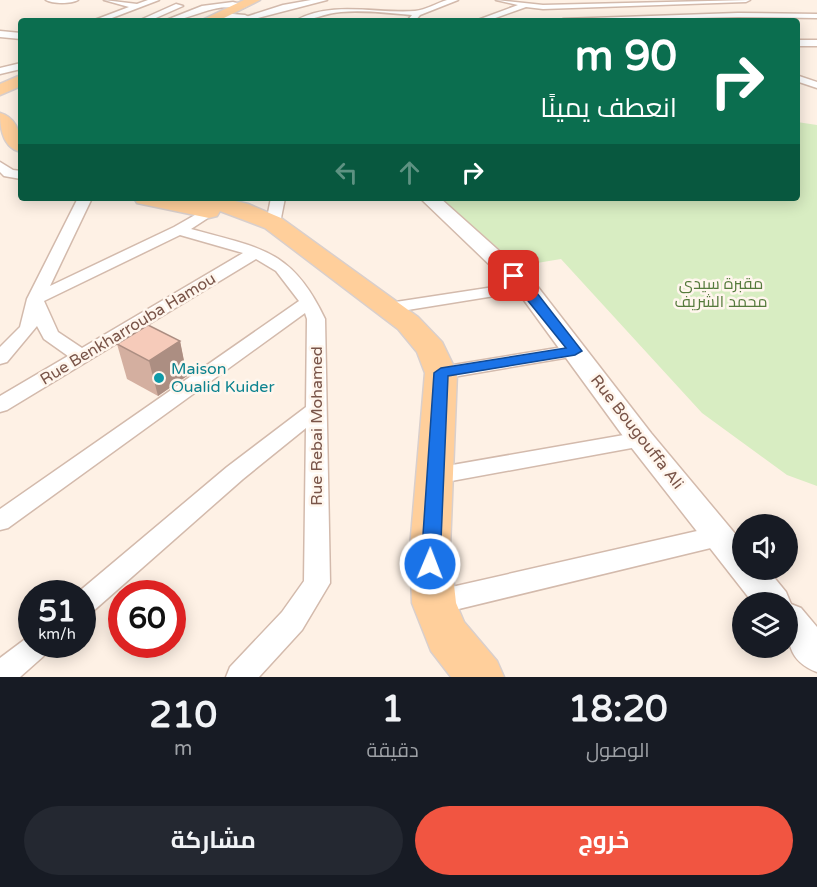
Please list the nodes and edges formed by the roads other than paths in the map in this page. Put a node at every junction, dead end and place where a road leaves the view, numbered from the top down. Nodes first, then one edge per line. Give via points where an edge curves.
1 (50, 0) edge
2 (74, 0) edge
3 (108, 0) edge
4 (155, 0) edge
5 (323, 0) edge
6 (347, 0) edge
7 (374, 0) edge
8 (454, 0) edge
9 (500, 0) edge
10 (542, 0) edge
11 (593, 0) edge
12 (746, 0) edge
13 (227, 1) edge
14 (654, 1) edge
15 (189, 2) dead end
16 (365, 2) junction
17 (270, 5) edge
18 (526, 5) junction
19 (605, 5) junction
20 (776, 5) dead end
21 (136, 6) junction
22 (357, 9) junction
23 (166, 11) junction
24 (188, 13) junction
25 (417, 13) junction
26 (795, 14) junction
27 (309, 15) junction
28 (738, 15) junction
29 (234, 16) edge
30 (349, 16) dead end
31 (817, 16) edge
32 (104, 18) edge
33 (149, 18) edge
34 (176, 18) edge
35 (304, 18) edge
36 (413, 18) edge
37 (488, 18) edge
38 (621, 18) edge
39 (678, 18) edge
40 (694, 18) edge
41 (744, 18) edge
42 (817, 25) edge
43 (0, 34) edge
44 (18, 36) edge
45 (800, 43) edge
46 (817, 43) edge
47 (18, 66) edge
48 (0, 69) edge
49 (18, 74) edge
50 (800, 79) edge
51 (0, 80) edge
52 (18, 81) edge
53 (817, 85) edge
54 (0, 90) edge
55 (0, 119) edge
56 (18, 142) edge
57 (0, 147) edge
58 (7, 169) edge
59 (84, 201) edge
60 (169, 201) edge
61 (278, 201) edge
62 (432, 201) edge
63 (200, 205) edge
64 (281, 229) junction
65 (179, 230) junction
66 (255, 253) junction
67 (526, 287) junction
68 (35, 299) junction
69 (309, 302) junction
70 (390, 308) junction
71 (575, 351) junction
72 (81, 356) junction
73 (0, 358) edge
74 (441, 373) junction
75 (0, 405) edge
76 (318, 408) junction
77 (641, 440) junction
78 (435, 476) junction
79 (0, 521) edge
80 (719, 536) junction
81 (732, 552) edge
82 (755, 580) edge
83 (765, 592) edge
84 (96, 593) edge
85 (434, 603) junction
86 (798, 631) edge
87 (817, 655) edge
88 (21, 658) edge
89 (0, 676) edge
90 (240, 677) edge
91 (480, 677) edge

1 - 2 street
3 - 21 street
4 - 21 street
5 - 17 street
6 - 16 street
7 - 16 street
8 - 25 street
9 - 18 street
10 - 18 street
11 - 19 street
12 - 14 street
13 - 24 street
13 - 29 street
14 - 19 street
14 - 39 street
15 - 23 street
16 - 22 street
17 - 27 street
17 - 29 main road
18 - 19 street
18 - 37 street
19 - 38 street
20 - 26 street
21 - 32 street
22 - 25 street
22 - 27 street
22 - 30 street
23 - 24 street
23 - 33 street
24 - 34 street
25 - 36 street
26 - 28 street
26 - 31 street
26 - 42 street
27 - 35 street
28 - 40 street
28 - 41 street
43 - 44 street
45 - 46 street
47 - 48 street
49 - 51 main road
50 - 53 street
52 - 54 main road
55 - 56 main road
57 - 58 main road via 10,160
59 - 68 street
60 - 63 main road
61 - 64 street
62 - 67 street, Rue Bougouffa Ali
63 - 64 main road
63 - 65 street
64 - 70 main road
65 - 66 street, Rue Rebai Mohamed
65 - 68 street
66 - 69 street, Rue Rebai Mohamed via 276,263
66 - 72 street, Rue Benkharrouba Hamou
67 - 70 street
67 - 71 street, Rue Bougouffa Ali
68 - 72 street via 50,335
68 - 73 street via 28,328
69 - 76 street, Rue Rebai Mohamed via 316,319
69 - 79 street
70 - 74 main road via 421,336
71 - 74 street
71 - 77 street, Rue Bougouffa Ali
72 - 75 street, Rue Benkharrouba Hamou
74 - 78 main road
76 - 84 street via 235,473
76 - 90 street, Rue Rebai Mohamed via 317,584 292,621
77 - 78 street
77 - 80 street, Rue Bougouffa Ali
78 - 85 main road via 430,548
80 - 81 street, Rue Bougouffa Ali
80 - 85 street
82 - 83 street
85 - 91 main road via 447,636
86 - 87 street
88 - 89 street

